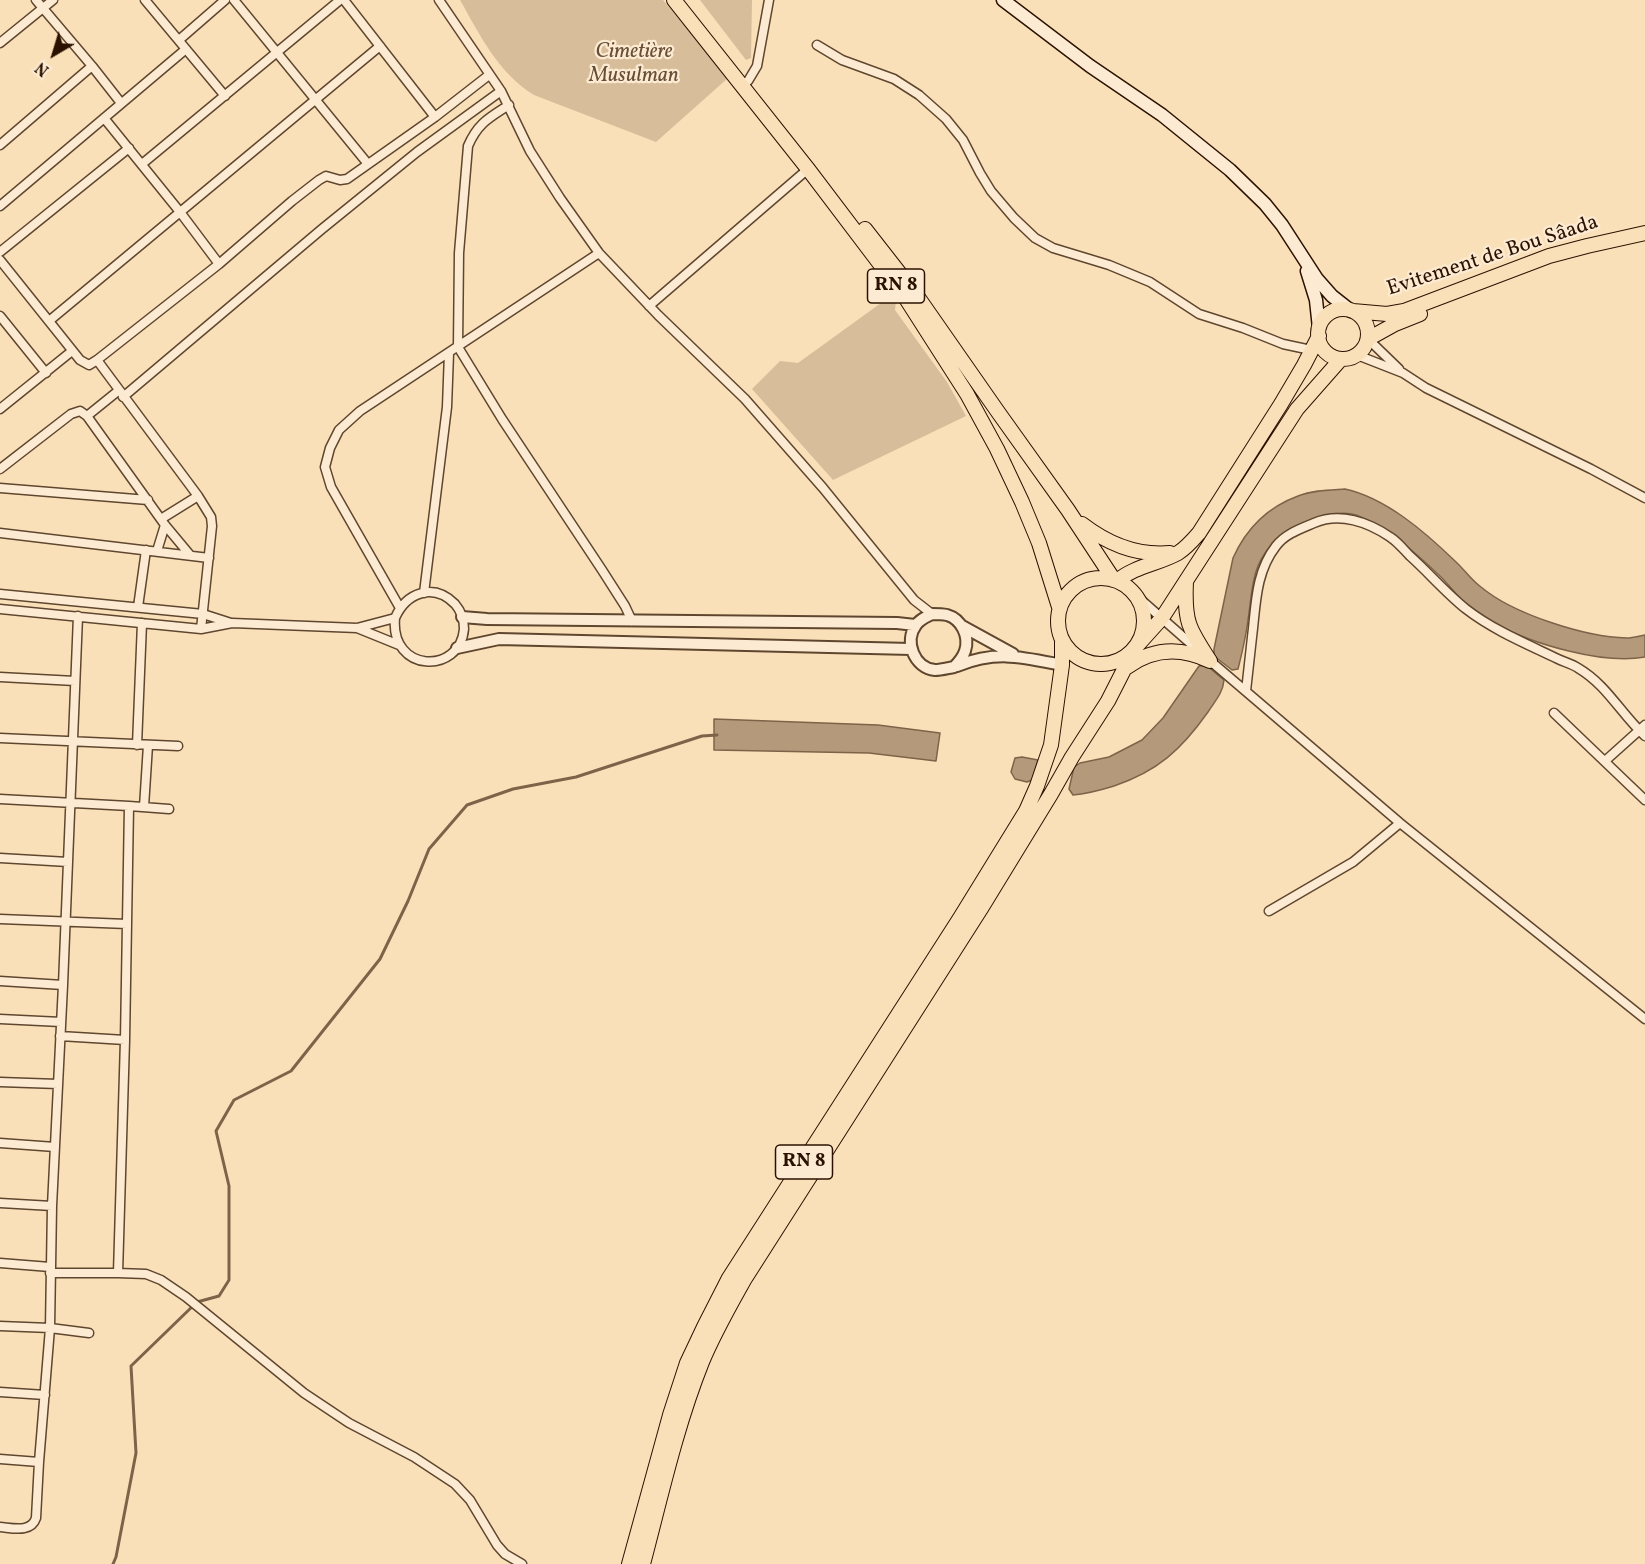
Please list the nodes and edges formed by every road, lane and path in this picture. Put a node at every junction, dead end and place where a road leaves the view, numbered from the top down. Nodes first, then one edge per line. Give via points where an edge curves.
1 (36, 0) edge
2 (53, 0) edge
3 (145, 0) edge
4 (225, 0) edge
5 (234, 0) edge
6 (342, 0) edge
7 (440, 0) edge
8 (674, 0) edge
9 (685, 0) edge
10 (1003, 0) edge
11 (770, 1) edge
12 (43, 8) junction
13 (179, 40) junction
14 (0, 43) edge
15 (818, 45) dead end
16 (380, 46) junction
17 (186, 49) junction
18 (276, 52) junction
19 (92, 66) junction
20 (489, 75) junction
21 (748, 81) junction
22 (501, 91) junction
23 (225, 96) junction
24 (316, 100) junction
25 (121, 103) junction
26 (509, 105) junction
27 (435, 117) junction
28 (104, 118) junction
29 (0, 145) edge
30 (129, 148) junction
31 (142, 164) junction
32 (368, 164) junction
33 (808, 170) junction
34 (0, 204) edge
35 (180, 212) junction
36 (1645, 233) edge
37 (1645, 242) edge
38 (0, 252) edge
39 (599, 253) junction
40 (0, 260) edge
41 (1305, 261) junction
42 (219, 264) junction
43 (649, 306) junction
44 (1352, 311) junction
45 (49, 321) junction
46 (2, 322) edge
47 (1319, 332) junction
48 (1368, 339) junction
49 (458, 348) junction
50 (1311, 350) junction
51 (72, 351) junction
52 (449, 353) junction
53 (1357, 355) junction
54 (1341, 359) junction
55 (97, 360) junction
56 (45, 373) junction
57 (1403, 373) junction
58 (120, 394) junction
59 (0, 410) edge
60 (87, 416) junction
61 (0, 469) edge
62 (0, 488) edge
63 (198, 496) junction
64 (1645, 498) edge
65 (148, 500) junction
66 (1068, 510) junction
67 (163, 522) junction
68 (0, 533) edge
69 (146, 550) junction
70 (158, 551) junction
71 (1178, 553) junction
72 (190, 555) junction
73 (209, 558) junction
74 (1115, 580) junction
75 (1186, 580) junction
76 (1132, 592) junction
77 (424, 593) junction
78 (0, 594) edge
79 (138, 607) junction
80 (1059, 607) junction
81 (400, 608) junction
82 (0, 609) edge
83 (203, 614) junction
84 (932, 614) junction
85 (78, 616) junction
86 (462, 616) junction
87 (395, 618) junction
88 (1162, 618) junction
89 (632, 621) junction
90 (142, 623) junction
91 (232, 623) junction
92 (915, 625) junction
93 (962, 626) junction
94 (357, 627) junction
95 (201, 629) junction
96 (1062, 642) junction
97 (399, 645) junction
98 (457, 648) junction
99 (1135, 648) junction
100 (911, 649) junction
101 (1016, 656) junction
102 (1210, 661) junction
103 (1062, 665) junction
104 (954, 667) junction
105 (1125, 668) junction
106 (0, 677) edge
107 (75, 681) junction
108 (1246, 692) junction
109 (1554, 714) dead end
110 (1643, 730) edge
111 (0, 738) edge
112 (73, 742) junction
113 (137, 745) junction
114 (148, 745) junction
115 (178, 746) dead end
116 (1605, 761) junction
117 (0, 799) edge
118 (1645, 800) edge
119 (71, 802) junction
120 (129, 806) junction
121 (144, 807) junction
122 (169, 809) dead end
123 (1400, 823) junction
124 (0, 858) edge
125 (68, 862) junction
126 (1269, 910) dead end
127 (0, 919) edge
128 (65, 922) junction
129 (127, 924) junction
130 (0, 981) edge
131 (63, 985) junction
132 (0, 1019) edge
133 (1645, 1019) edge
134 (61, 1022) junction
135 (60, 1036) junction
136 (125, 1040) junction
137 (0, 1082) edge
138 (58, 1084) junction
139 (0, 1143) edge
140 (55, 1147) junction
141 (0, 1203) edge
142 (52, 1206) junction
143 (0, 1263) edge
144 (50, 1270) junction
145 (118, 1273) junction
146 (0, 1326) edge
147 (50, 1328) junction
148 (89, 1333) dead end
149 (0, 1392) edge
150 (45, 1395) junction
151 (0, 1459) edge
152 (39, 1462) junction
153 (0, 1527) edge
154 (522, 1564) edge
155 (629, 1564) edge
156 (643, 1564) edge

1 - 12 street
2 - 12 street
3 - 13 street
4 - 13 street
5 - 18 street
6 - 16 street
6 - 18 street
7 - 20 street
8 - 33 highway, RN 8
9 - 21 highway, RN 8
10 - 41 main road via 1162,115 1230,170 1265,204
11 - 21 street via 757,66
12 - 14 street
12 - 19 street
13 - 17 street
15 - 50 street via 842,60 894,79 946,119 963,140 991,191 1035,238 1053,248 1142,278 1200,314
16 - 24 street
16 - 27 street
17 - 23 street
17 - 25 street
18 - 23 street
18 - 24 street
19 - 25 street
19 - 29 street
20 - 22 street
20 - 27 street
21 - 66 highway, RN 8 via 915,293
22 - 26 street
22 - 58 street via 409,159
23 - 31 street
24 - 32 street
24 - 35 street
25 - 28 street
26 - 39 street via 530,151
26 - 49 street via 485,121 468,146 459,253
27 - 32 street
28 - 30 street
28 - 34 street
30 - 31 street
30 - 38 street
31 - 35 street
32 - 42 street via 347,179 326,176 319,180
33 - 43 street
33 - 80 highway, RN 8 via 905,297 968,394 1022,502
35 - 42 street
35 - 45 street
36 - 44 highway, Evitement de Bou Sâada via 1549,256 1404,311 1387,315
37 - 48 highway, Evitement de Bou Sâada via 1547,266 1434,308
39 - 43 street
39 - 49 street
40 - 45 street
41 - 44 main road via 1332,296
41 - 47 main road via 1316,300
42 - 55 street
43 - 84 street via 745,399 914,600
44 - 47 highway via 1335,310 1323,320
44 - 48 highway via 1366,324
45 - 51 street
46 - 56 street
47 - 50 highway
47 - 54 highway via 1325,352
48 - 53 highway
48 - 57 street
49 - 52 street
49 - 89 street via 626,606
50 - 71 highway via 1204,525
51 - 55 street via 86,364
51 - 56 street
52 - 77 street via 447,407
52 - 81 street via 360,411 339,430 325,467 331,487
53 - 54 highway
53 - 57 street
54 - 75 highway via 1297,409
55 - 58 street
56 - 59 street
57 - 64 street
58 - 60 street
58 - 63 street
60 - 61 street via 80,411 71,414
60 - 65 street
62 - 65 street
63 - 67 street
63 - 73 street via 211,517
65 - 67 street
66 - 71 highway via 1094,533 1126,549
66 - 74 highway, RN 8
67 - 70 street
67 - 72 street
68 - 69 street
69 - 70 street
69 - 79 street
70 - 72 street
71 - 74 highway
72 - 73 street
73 - 83 street
74 - 76 highway
74 - 80 highway via 1087,580 1075,586
75 - 88 highway
75 - 102 highway via 1186,617 1191,633
76 - 88 street
76 - 99 highway via 1144,619 1144,630
77 - 81 street via 407,599
77 - 86 street via 449,599
78 - 79 street
79 - 83 street
80 - 96 highway via 1057,625
81 - 87 street
82 - 85 street
83 - 91 street
83 - 95 street
84 - 92 street
84 - 93 street via 945,614
85 - 90 street
85 - 107 street
86 - 89 street
86 - 98 street via 464,627
87 - 94 street
87 - 97 street
88 - 99 highway
88 - 102 street
89 - 92 street
90 - 95 street
90 - 113 street
91 - 94 street
91 - 95 street
92 - 100 street
93 - 101 street
93 - 104 street via 967,644
94 - 97 street
96 - 99 highway via 1080,660 1091,664 1116,662
96 - 103 highway, RN 8
97 - 98 street via 419,661 430,662 450,656
98 - 100 street via 499,639
99 - 105 highway, RN 8
100 - 104 street via 928,668
101 - 103 street
101 - 104 street via 984,657
102 - 105 highway via 1189,652 1166,651
102 - 108 street
103 - 155 highway, RN 8 via 1051,746 1026,811 729,1278 709,1317 687,1363 670,1415
105 - 156 highway, RN 8 via 975,917 718,1326 681,1425
106 - 107 street
107 - 112 street
108 - 110 street via 1260,579 1276,545 1288,534 1320,520 1352,519 1392,538 1482,621 1577,667
108 - 123 street
109 - 116 street
110 - 116 street
111 - 112 street
112 - 113 street
112 - 119 street
113 - 114 street
114 - 115 street
114 - 121 street
116 - 118 street
117 - 119 street
119 - 120 street
119 - 125 street
120 - 121 street
120 - 129 street
121 - 122 street
123 - 126 street via 1353,862
123 - 133 street
124 - 125 street
125 - 128 street
127 - 128 street
128 - 129 street
128 - 131 street
129 - 136 street
130 - 131 street
131 - 134 street
132 - 134 street
134 - 135 street
135 - 136 street
135 - 138 street
136 - 145 street
137 - 138 street
138 - 140 street
139 - 140 street
140 - 142 street
141 - 142 street
142 - 144 street
143 - 144 street
144 - 145 street
144 - 147 street
145 - 154 street via 146,1274 161,1280 304,1393 455,1484 470,1500 497,1545
146 - 147 street
147 - 148 street
147 - 150 street
149 - 150 street
150 - 152 street
151 - 152 street
152 - 153 street via 34,1523 21,1529

